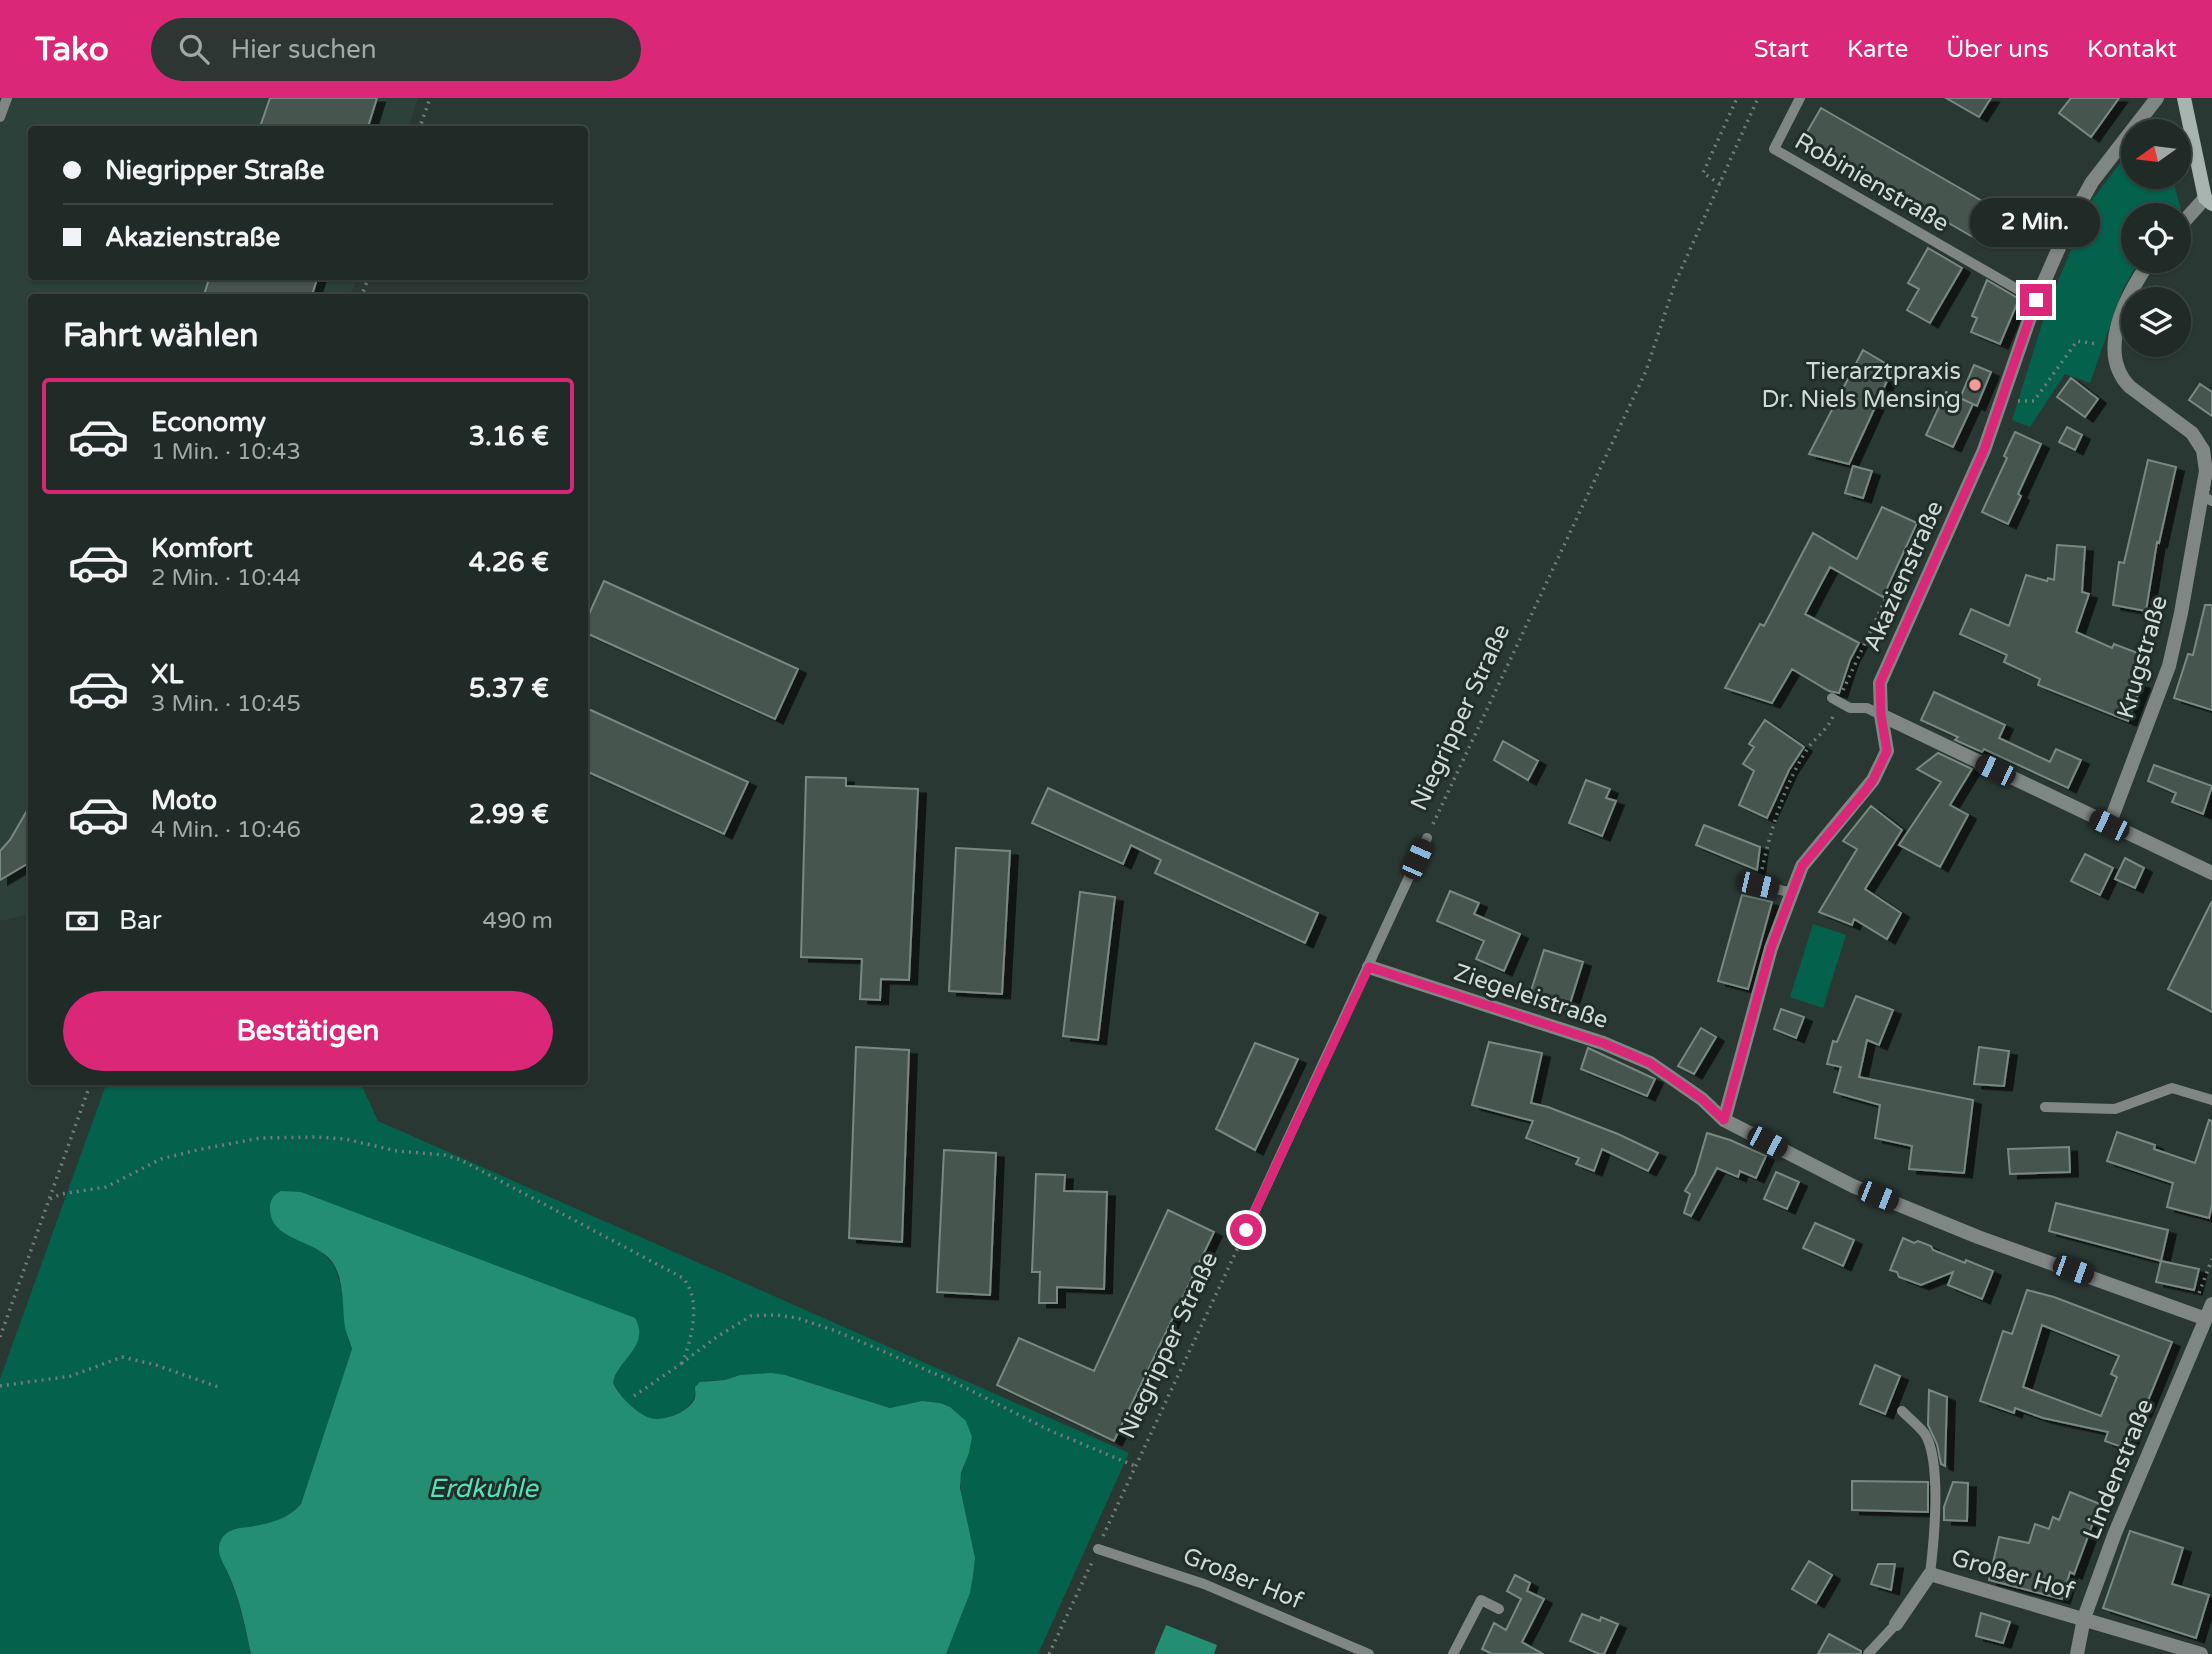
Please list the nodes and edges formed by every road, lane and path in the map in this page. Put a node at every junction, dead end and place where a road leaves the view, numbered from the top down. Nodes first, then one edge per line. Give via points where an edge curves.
1 (7, 98) edge
2 (430, 98) edge
3 (1737, 98) edge
4 (1758, 98) edge
5 (1800, 98) edge
6 (2157, 98) edge
7 (2184, 98) edge
8 (0, 117) edge
9 (420, 126) edge
10 (1720, 184) junction
11 (2208, 201) edge
12 (2191, 216) edge
13 (2143, 273) edge
14 (2036, 300) junction
15 (2114, 346) junction
16 (2001, 400) junction
17 (2207, 499) edge
18 (1886, 598) dead end
19 (1835, 700) junction
20 (1881, 715) junction
21 (2109, 825) junction
22 (1427, 838) joint
23 (2212, 873) edge
24 (1756, 884) joint
25 (1792, 892) junction
26 (1369, 967) junction
27 (90, 1085) edge
28 (2212, 1100) edge
29 (2045, 1107) dead end
30 (1724, 1120) junction
31 (50, 1199) junction
32 (1246, 1230) joint
33 (2212, 1259) edge
34 (2212, 1304) edge
35 (2191, 1313) junction
36 (2206, 1319) junction
37 (0, 1337) edge
38 (682, 1363) junction
39 (0, 1386) edge
40 (221, 1388) dead end
41 (634, 1396) dead end
42 (1902, 1411) dead end
43 (1135, 1466) junction
44 (1098, 1549) junction
45 (1930, 1574) junction
46 (1500, 1609) dead end
47 (2084, 1618) junction
48 (1896, 1624) joint
49 (1049, 1654) edge
50 (1369, 1654) edge
51 (1452, 1654) edge
52 (1868, 1654) edge
53 (2077, 1654) edge
54 (2201, 1654) edge

1 - 8 lane
2 - 9 path
3 - 10 path via 1703,173
4 - 10 path, Niegripper Straße
5 - 14 lane, Robinienstraße via 1774,149
6 - 14 street, Akazienstraße via 2081,200
7 - 11 street
10 - 22 path, Niegripper Straße via 1675,283 1646,371
11 - 12 street
13 - 15 street via 2127,303
14 - 16 street, Akazienstraße
15 - 16 path via 2077,341 2034,401
15 - 17 street, Krugstraße via 2115,366 2125,383 2198,440 2205,459
16 - 20 street, Akazienstraße via 1984,450 1880,683
17 - 21 street, Krugstraße via 2169,666
18 - 19 path
19 - 20 lane
19 - 24 path via 1830,723 1808,747 1792,775
20 - 21 street
20 - 25 street, Akazienstraße via 1887,751 1873,780 1802,866
21 - 23 street
22 - 26 lane, Niegripper Straße
24 - 25 lane
25 - 30 street, Akazienstraße via 1771,948
26 - 30 street, Ziegeleistraße via 1603,1043 1650,1063
26 - 32 lane, Niegripper Straße
27 - 31 path
28 - 29 lane via 2172,1088 2115,1109
30 - 35 street, Ziegeleistraße via 1853,1186 1978,1237
31 - 37 path
31 - 38 path via 106,1187 179,1154 260,1139 330,1137 453,1157 683,1278 693,1309
32 - 43 path, Niegripper Straße
33 - 35 path
34 - 36 street, Lindenstraße
35 - 36 street, Ziegeleistraße
36 - 47 street, Lindenstraße via 2132,1490
38 - 41 path
38 - 43 path via 751,1316 797,1318 952,1381 1051,1431
39 - 40 path via 71,1376 122,1357
42 - 45 lane, Großer Hof via 1925,1434 1932,1457
43 - 44 path, Niegripper Straße
44 - 49 path, Niegripper Straße
44 - 50 lane, Großer Hof via 1204,1584
45 - 47 street, Großer Hof
45 - 48 street, Großer Hof
46 - 51 lane via 1481,1600
47 - 53 street, Lindenstraße
47 - 54 street, Großer Hof
48 - 52 lane, Großer Hof

